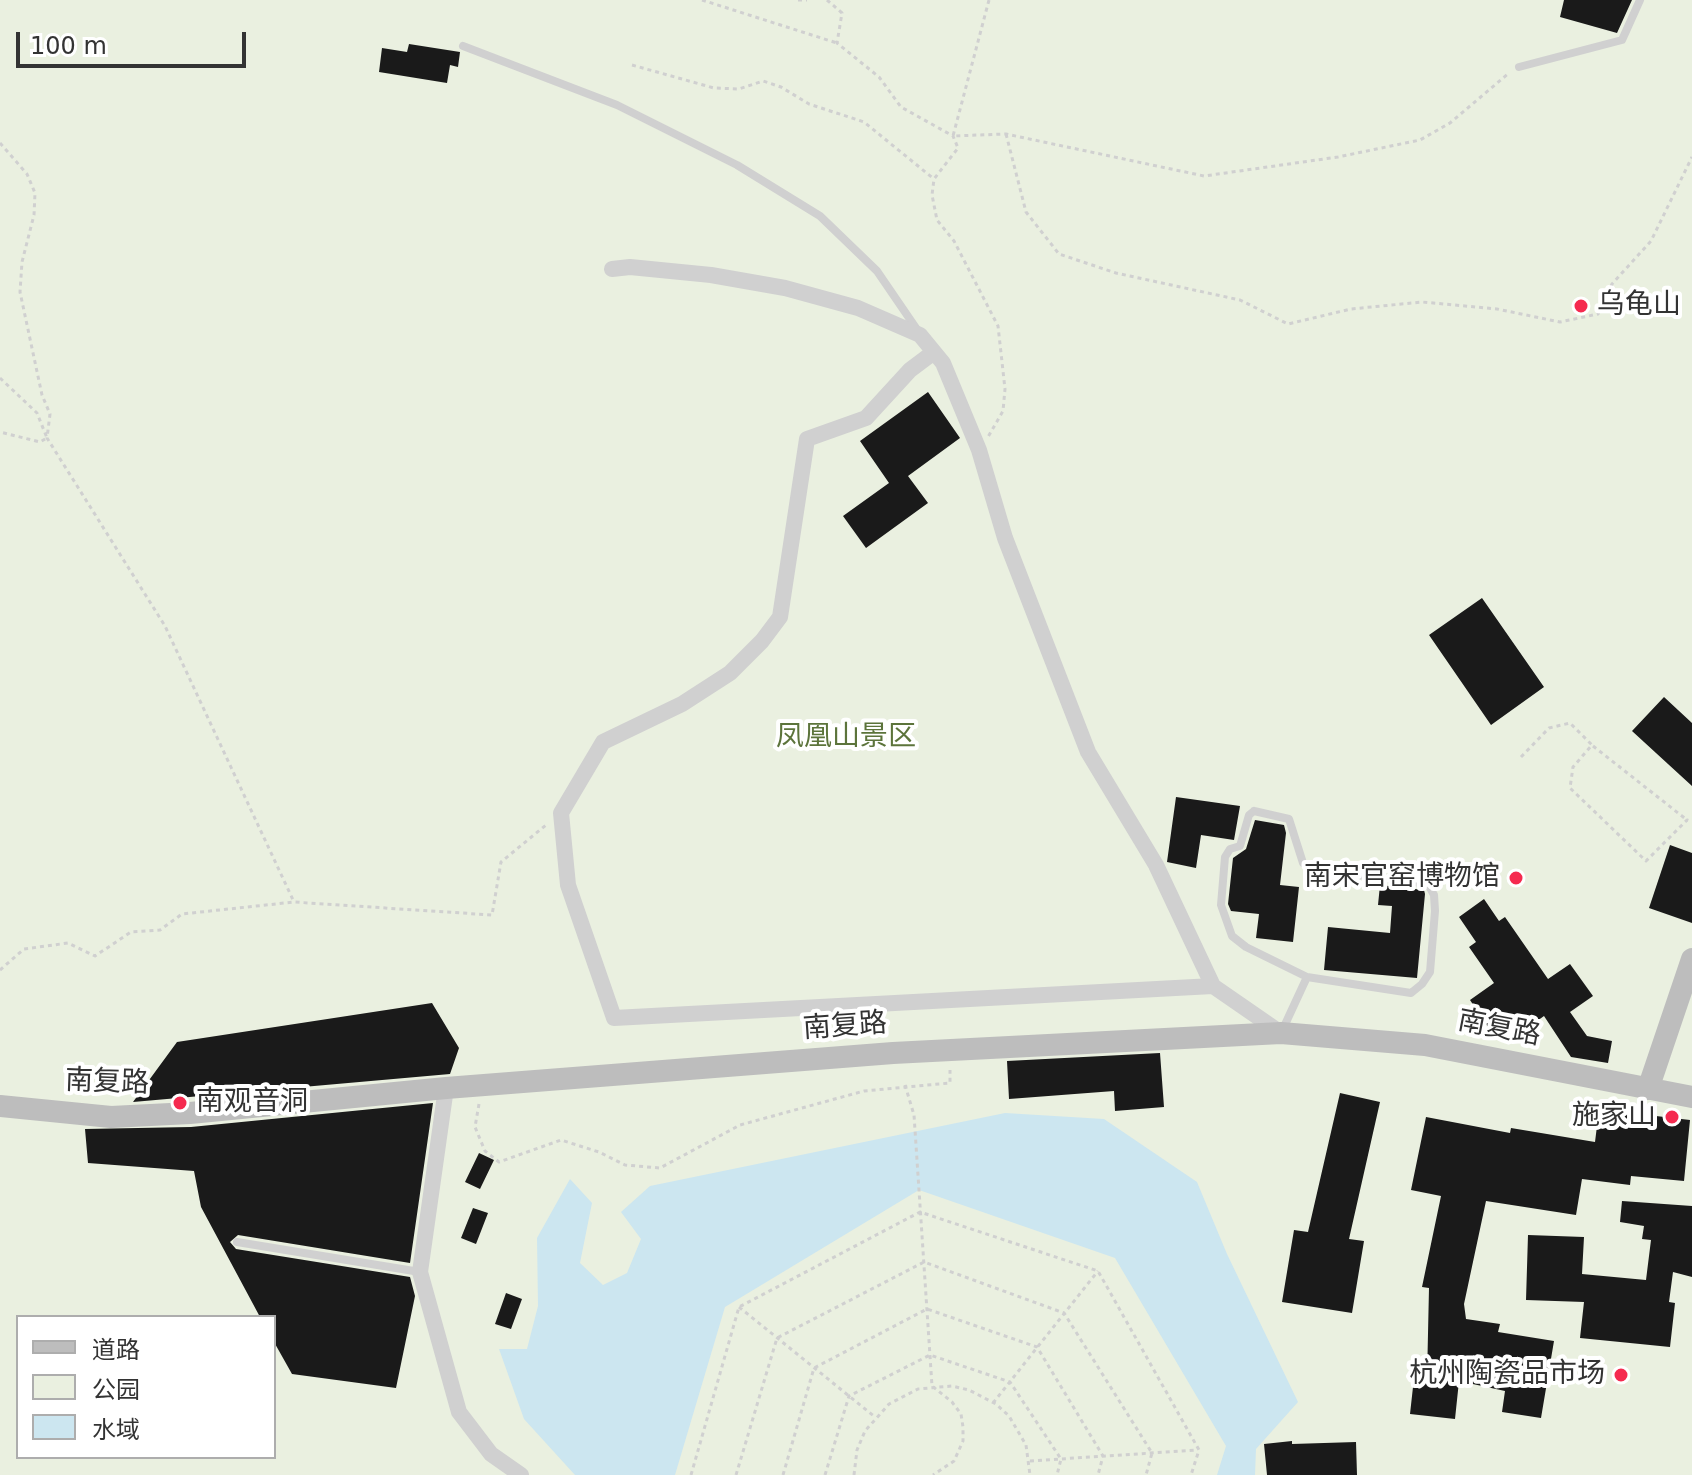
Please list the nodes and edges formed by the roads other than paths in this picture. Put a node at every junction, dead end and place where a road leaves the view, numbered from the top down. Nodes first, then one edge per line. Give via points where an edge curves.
1 (1640, 0) edge
2 (463, 46) dead end
3 (1519, 67) road end
4 (612, 269) dead end
5 (920, 335) junction
6 (934, 352) junction
7 (1692, 959) edge
8 (1307, 977) junction
9 (1213, 986) junction
10 (1281, 1033) junction
11 (446, 1088) junction
12 (1648, 1089) junction
13 (1692, 1097) edge
14 (0, 1106) edge
15 (237, 1242) dead end
16 (420, 1272) junction
17 (521, 1475) edge

1 - 3 lane via 1622,40
2 - 5 lane via 617,105 737,165 820,216 877,271
4 - 5 street via 711,275 785,288 858,308
5 - 6 street
6 - 9 street via 979,450 1005,538 1088,752 1156,865
6 - 9 street via 866,418 807,439 780,617 762,641 730,673 682,704 603,742 561,813 568,885 614,1018
7 - 12 street
8 - 8 lane via 1411,993 1430,972 1434,895 1418,880 1311,869 1303,863 1289,819 1254,811 1240,846 1225,857 1224,920 1246,947
8 - 10 lane
9 - 10 street
10 - 11 street, 南复路 via 950,1050
10 - 12 street, 南复路 via 1425,1045
11 - 14 street, 南复路 via 111,1117
11 - 16 street
12 - 13 street, 南复路
15 - 16 lane
16 - 17 street via 459,1412 491,1454

